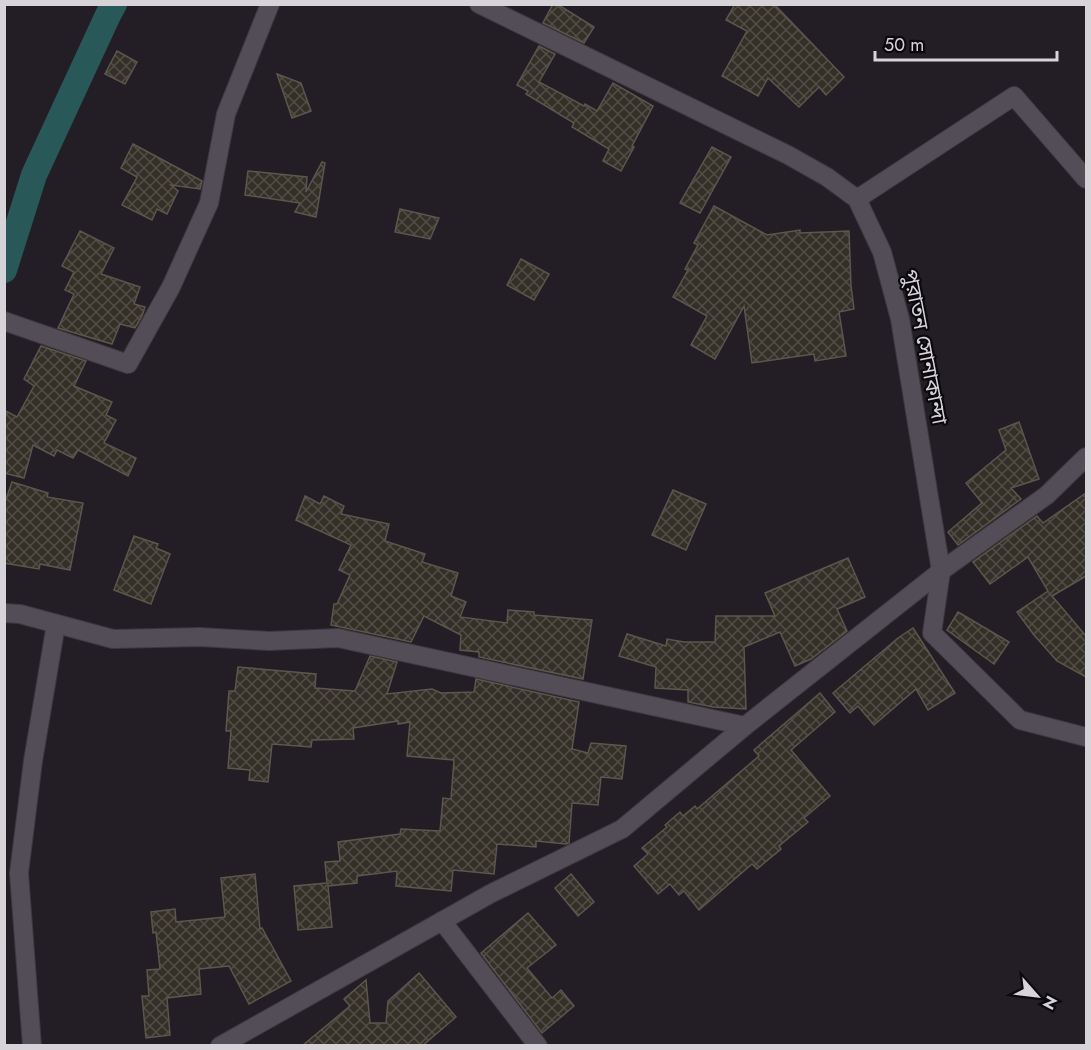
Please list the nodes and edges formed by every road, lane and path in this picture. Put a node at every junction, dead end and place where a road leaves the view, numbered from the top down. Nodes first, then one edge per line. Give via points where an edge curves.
1 (270, 4) edge
2 (479, 4) edge
3 (1086, 179) edge
4 (857, 199) junction
5 (9, 323) edge
6 (1086, 457) edge
7 (941, 571) junction
8 (4, 613) edge
9 (56, 624) junction
10 (745, 726) junction
11 (1086, 737) edge
12 (442, 921) junction
13 (32, 1046) edge
14 (220, 1046) edge
15 (538, 1046) edge

1 - 5 street via 226,114 209,203 171,287 128,364
2 - 4 street, পুরাতন সোনাকান্দা via 788,155
3 - 4 street via 1014,96
4 - 7 street, পুরাতন সোনাকান্দা via 882,252 900,319
6 - 7 street via 1047,495
7 - 10 street
7 - 11 street, পুরাতন সোনাকান্দা via 932,633 1020,720
8 - 9 street
9 - 10 street via 113,639 338,638
9 - 13 street via 19,873
10 - 12 street via 622,828
12 - 14 street
12 - 15 street

